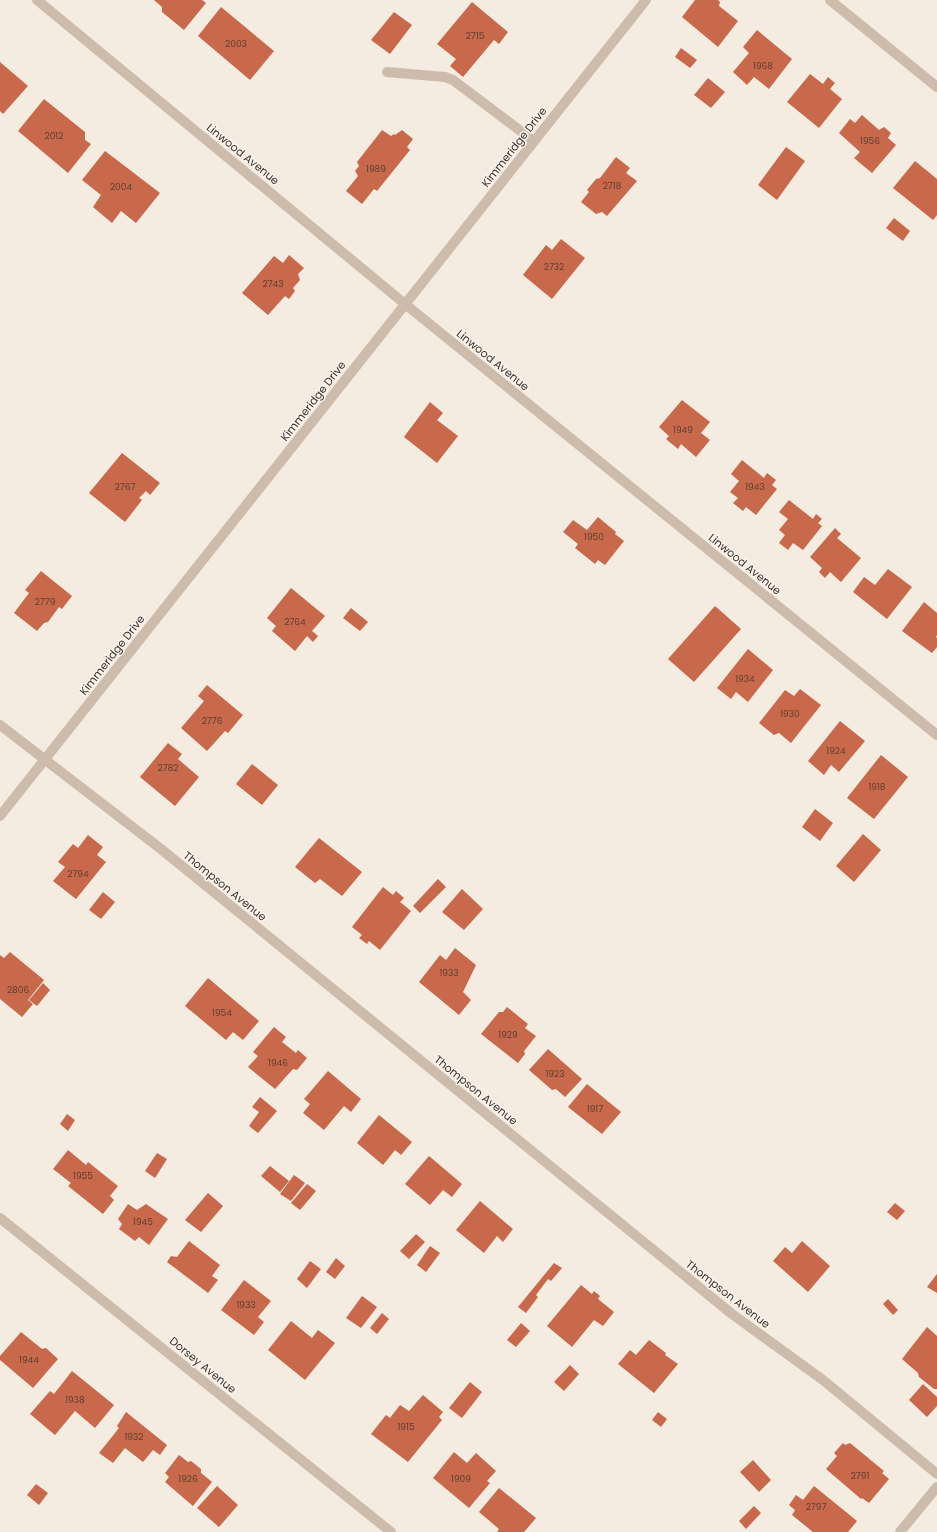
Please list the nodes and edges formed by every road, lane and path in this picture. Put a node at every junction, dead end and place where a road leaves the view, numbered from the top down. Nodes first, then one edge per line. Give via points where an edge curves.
1 (37, 0) edge
2 (646, 0) edge
3 (830, 0) edge
4 (387, 72) dead end
5 (937, 87) edge
6 (534, 141) junction
7 (405, 304) junction
8 (0, 725) edge
9 (937, 735) edge
10 (45, 760) junction
11 (0, 816) edge
12 (0, 1218) edge
13 (937, 1474) edge
14 (937, 1486) edge
15 (391, 1532) edge
16 (900, 1532) edge

1 - 7 street, Linwood Avenue
2 - 6 street, Kimmeridge Drive
3 - 5 street
4 - 6 street via 445,77 453,80
6 - 7 street, Kimmeridge Drive
7 - 9 street, Linwood Avenue
7 - 10 street, Kimmeridge Drive
8 - 10 street, Thompson Avenue
10 - 11 street, Kimmeridge Drive
10 - 13 street, Thompson Avenue via 160,849 732,1314 823,1380
12 - 15 street, Dorsey Avenue
14 - 16 street

